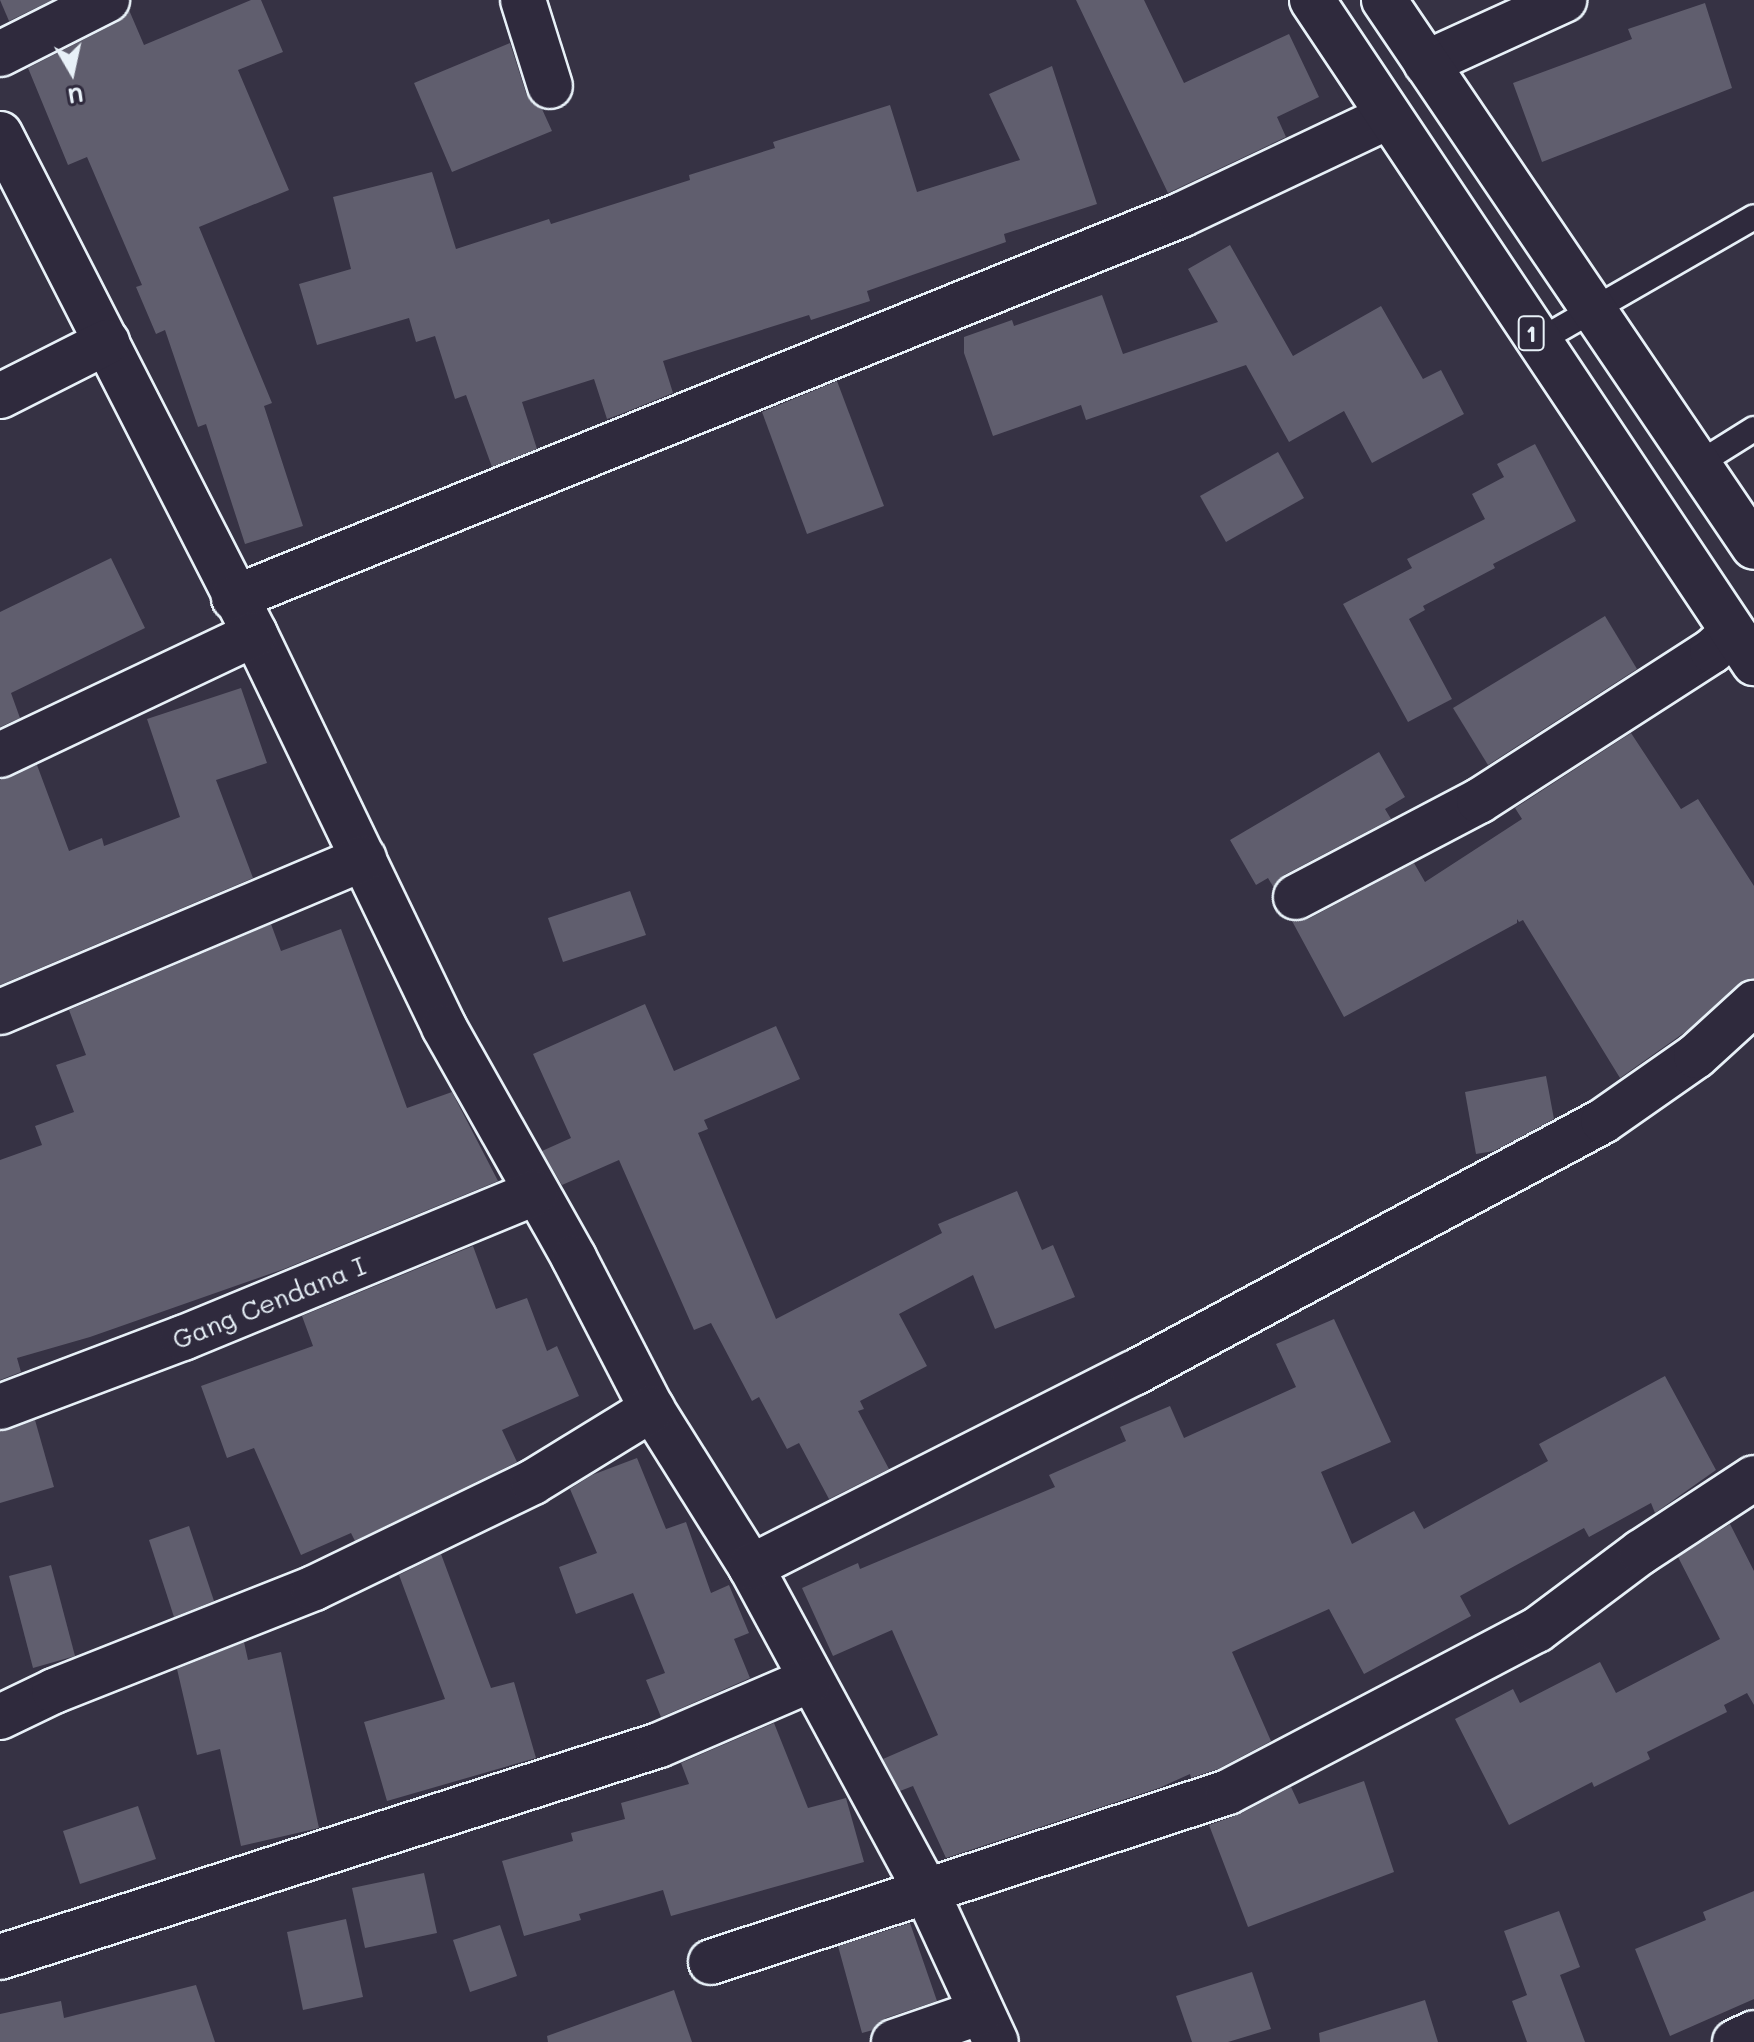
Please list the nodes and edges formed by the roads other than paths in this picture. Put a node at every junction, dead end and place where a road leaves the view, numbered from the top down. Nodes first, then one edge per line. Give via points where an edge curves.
1 (107, 0) edge
2 (523, 0) edge
3 (1312, 0) edge
4 (1384, 0) edge
5 (1564, 0) edge
6 (0, 54) edge
7 (1426, 63) junction
8 (550, 86) dead end
9 (1387, 117) junction
10 (0, 134) edge
11 (1754, 217) edge
12 (1592, 308) junction
13 (107, 342) junction
14 (1537, 342) junction
15 (0, 396) edge
16 (1754, 429) edge
17 (1698, 464) junction
18 (1754, 547) edge
19 (245, 616) junction
20 (1743, 648) edge
21 (0, 755) edge
22 (364, 858) junction
23 (1296, 897) dead end
24 (1754, 1003) edge
25 (0, 1012) edge
26 (535, 1193) junction
27 (0, 1407) edge
28 (652, 1409) junction
29 (1754, 1478) edge
30 (751, 1567) junction
31 (810, 1680) junction
32 (0, 1717) edge
33 (927, 1893) junction
34 (0, 1957) edge
35 (711, 1962) dead end
36 (988, 2027) edge
37 (1754, 2033) edge
38 (894, 2042) edge
39 (1735, 2042) edge

1 - 6 main road
2 - 8 main road
3 - 9 main road, 1
4 - 7 main road
5 - 7 main road
7 - 12 main road
9 - 14 main road, 1
9 - 19 main road via 1181,215
10 - 13 main road
11 - 12 lane via 1653,279
12 - 14 lane
12 - 17 main road
13 - 15 main road
13 - 19 main road
14 - 20 main road, 1
16 - 17 lane
17 - 18 main road
19 - 21 main road
19 - 22 main road
20 - 23 main road via 1712,651 1479,801
22 - 25 main road
22 - 26 main road via 444,1027
24 - 30 main road via 1696,1056 1603,1121 1134,1373
26 - 27 main road, Gang Cendana I
26 - 28 main road
28 - 30 main road
28 - 32 main road via 541,1478 314,1588
29 - 33 main road via 1641,1552 1537,1630 1228,1792
30 - 31 main road
31 - 33 main road
31 - 34 main road via 659,1745
33 - 35 main road
33 - 36 main road
36 - 38 main road
37 - 39 main road

